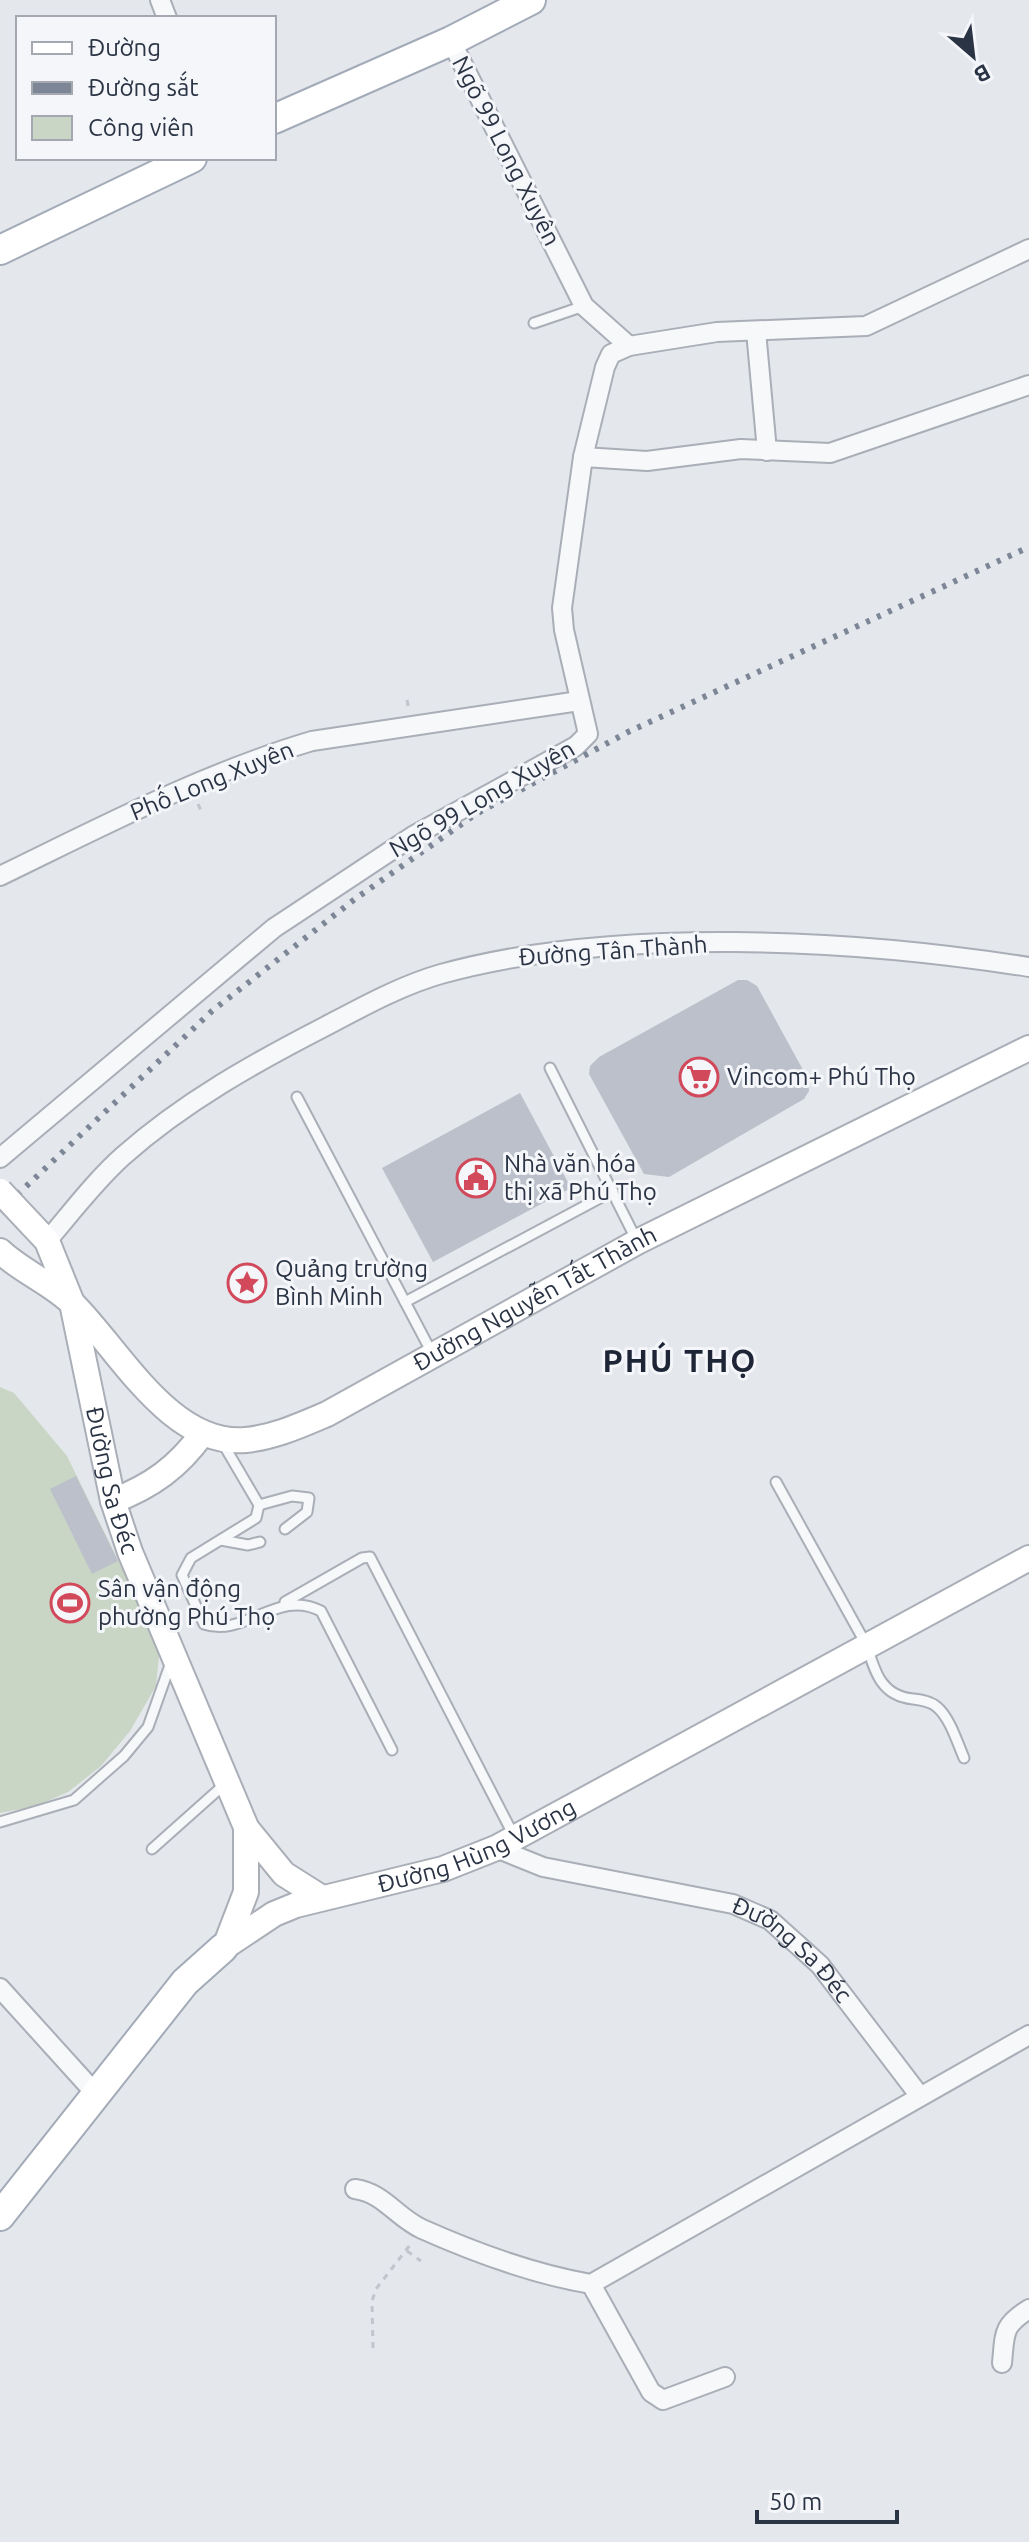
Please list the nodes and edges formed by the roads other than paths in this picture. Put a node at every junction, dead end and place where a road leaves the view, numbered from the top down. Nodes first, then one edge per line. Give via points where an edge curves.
1 (515, 3) edge
2 (451, 41) junction
3 (276, 118) edge
4 (188, 160) edge
5 (1029, 249) edge
6 (0, 250) edge
7 (584, 306) junction
8 (534, 323) dead end
9 (756, 331) junction
10 (629, 346) junction
11 (1029, 385) edge
12 (767, 451) junction
13 (583, 457) junction
14 (579, 701) junction
15 (0, 876) edge
16 (1029, 967) edge
17 (1029, 1048) edge
18 (550, 1068) dead end
19 (297, 1097) dead end
20 (0, 1158) edge
21 (0, 1191) edge
22 (613, 1191) junction
23 (39, 1232) junction
24 (637, 1242) junction
25 (1, 1251) edge
26 (405, 1302) junction
27 (72, 1303) junction
28 (433, 1355) junction
29 (211, 1436) junction
30 (776, 1482) dead end
31 (113, 1501) junction
32 (259, 1505) junction
33 (285, 1529) dead end
34 (221, 1540) junction
35 (260, 1542) dead end
36 (1029, 1558) edge
37 (278, 1606) junction
38 (867, 1646) junction
39 (173, 1654) junction
40 (392, 1750) dead end
41 (964, 1758) dead end
42 (228, 1781) junction
43 (0, 1822) edge
44 (246, 1827) junction
45 (505, 1843) junction
46 (152, 1849) dead end
47 (322, 1898) junction
48 (223, 1948) junction
49 (0, 1988) edge
50 (1029, 2035) edge
51 (95, 2093) junction
52 (919, 2095) junction
53 (355, 2189) dead end
54 (0, 2216) edge
55 (591, 2284) junction
56 (1029, 2309) edge
57 (1002, 2363) dead end
58 (725, 2377) dead end

1 - 2 main road
2 - 3 main road
2 - 7 street, Ngõ 99 Long Xuyên
4 - 6 main road
5 - 9 street via 866,326
7 - 8 lane
7 - 10 street, Ngõ 99 Long Xuyên
9 - 10 street
9 - 12 street
10 - 13 street, Ngõ 99 Long Xuyên via 607,360
11 - 12 street via 842,452
12 - 13 street via 647,461
13 - 14 street, Ngõ 99 Long Xuyên via 562,608
14 - 15 street, Phố Long Xuyên via 291,747 113,821
14 - 20 street, Ngõ 99 Long Xuyên via 589,728 583,742 413,836 274,928
16 - 23 street, Đường Tân Thành via 867,949 712,943 573,949 438,975 362,1007 206,1092 122,1157
17 - 24 main road, Đường Nguyễn Tất Thành
18 - 22 lane
19 - 26 lane
21 - 23 main road, bridge
22 - 24 lane
22 - 26 lane
23 - 27 main road
24 - 28 main road, Đường Nguyễn Tất Thành
25 - 27 main road
26 - 28 lane
27 - 29 main road via 137,1379
27 - 31 main road, Đường Sa Đéc
28 - 29 main road, Đường Nguyễn Tất Thành via 288,1430 244,1440
29 - 31 main road via 165,1475
29 - 32 lane
30 - 38 lane
31 - 39 main road, Đường Sa Đéc
32 - 33 lane via 292,1496 309,1498 307,1512
32 - 34 lane via 256,1518
34 - 35 lane
34 - 37 lane via 191,1558 182,1575 204,1624 218,1629
36 - 38 main road, Đường Hùng Vương
37 - 40 lane via 298,1602 321,1611
37 - 45 lane via 370,1557
38 - 41 lane via 885,1688 898,1698 928,1701 938,1708
38 - 45 main road, Đường Hùng Vương
39 - 42 main road, Đường Sa Đéc
39 - 43 lane via 148,1727 124,1756 74,1800
42 - 44 main road, Đường Sa Đéc
42 - 46 lane
44 - 47 main road, Đường Sa Đéc via 284,1874
44 - 48 main road, Đường Sa Đéc via 246,1892
45 - 47 main road, Đường Hùng Vương via 443,1869
45 - 52 street, Đường Sa Đéc via 543,1867 733,1904 770,1920 820,1965
47 - 48 main road, Đường Hùng Vương via 274,1914
48 - 51 main road, Đường Hùng Vương via 185,1982
49 - 51 street
50 - 52 street
51 - 54 main road, Đường Hùng Vương
52 - 55 street
53 - 55 street via 371,2191 418,2227 542,2276
55 - 58 street via 651,2392 663,2400 677,2398
56 - 57 street via 1005,2329

